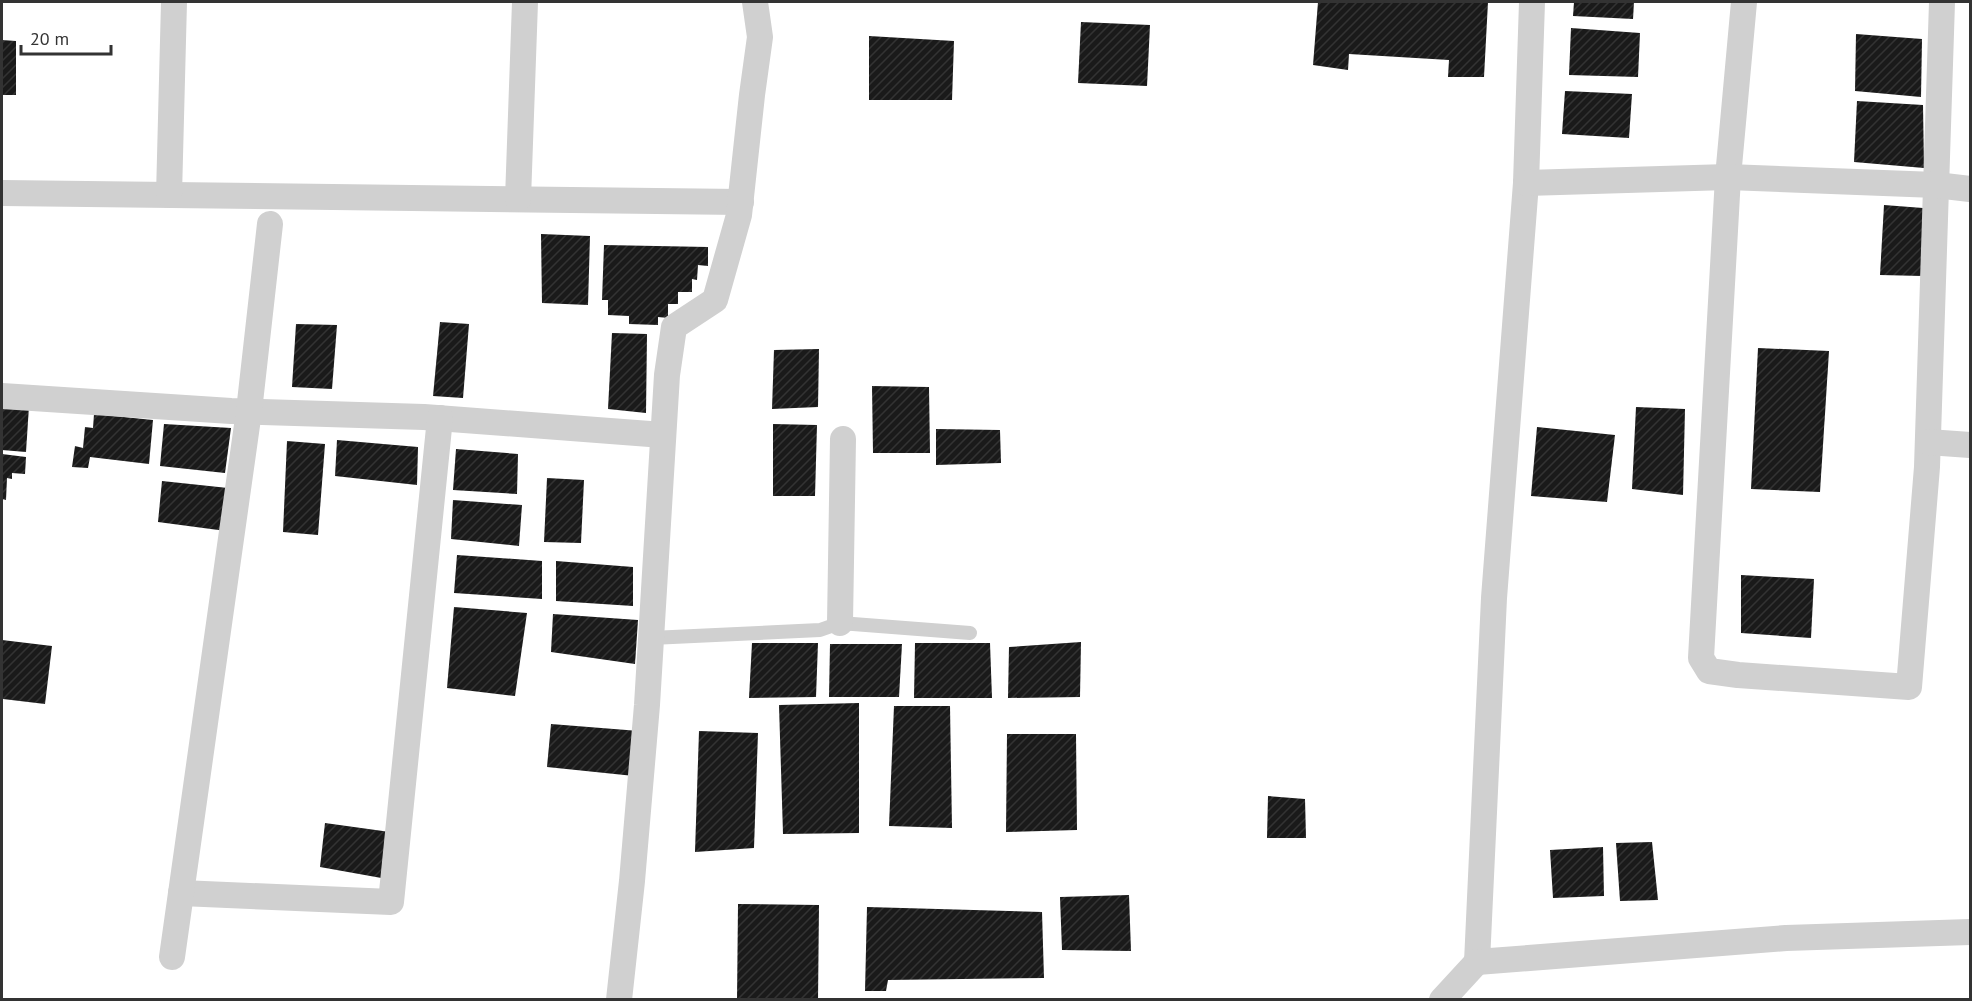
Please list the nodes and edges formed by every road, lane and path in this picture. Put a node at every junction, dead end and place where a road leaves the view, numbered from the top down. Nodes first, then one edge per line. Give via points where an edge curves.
1 (174, 2) edge
2 (525, 2) edge
3 (755, 2) edge
4 (1532, 2) edge
5 (1744, 2) edge
6 (1942, 2) edge
7 (1728, 177) junction
8 (1526, 183) junction
9 (1936, 185) junction
10 (1971, 189) edge
11 (2, 193) edge
12 (169, 195) junction
13 (518, 199) junction
14 (741, 202) junction
15 (270, 224) dead end
16 (2, 396) edge
17 (249, 411) junction
18 (440, 418) junction
19 (663, 435) junction
20 (843, 439) dead end
21 (1928, 442) junction
22 (1971, 445) edge
23 (840, 622) junction
24 (970, 633) dead end
25 (651, 638) junction
26 (181, 893) junction
27 (1971, 932) edge
28 (172, 957) dead end
29 (1477, 962) junction
30 (619, 999) edge
31 (1442, 999) edge

1 - 12 street
2 - 13 street
3 - 14 street via 760,37
4 - 8 street
5 - 7 street
6 - 9 street
7 - 8 street
7 - 9 street
7 - 21 street via 1701,658 1708,671 1909,687
8 - 29 street via 1494,598
9 - 10 street
9 - 21 street
11 - 12 street
12 - 13 street
13 - 14 street
14 - 19 street via 715,300 674,327 666,375
15 - 17 street
16 - 17 street
17 - 18 street
17 - 26 street
18 - 19 street
18 - 26 street via 391,902
19 - 25 street
20 - 23 street
21 - 22 street
23 - 24 lane
23 - 25 lane via 820,630
25 - 30 street
26 - 28 street
27 - 29 street via 1786,938
29 - 31 street

